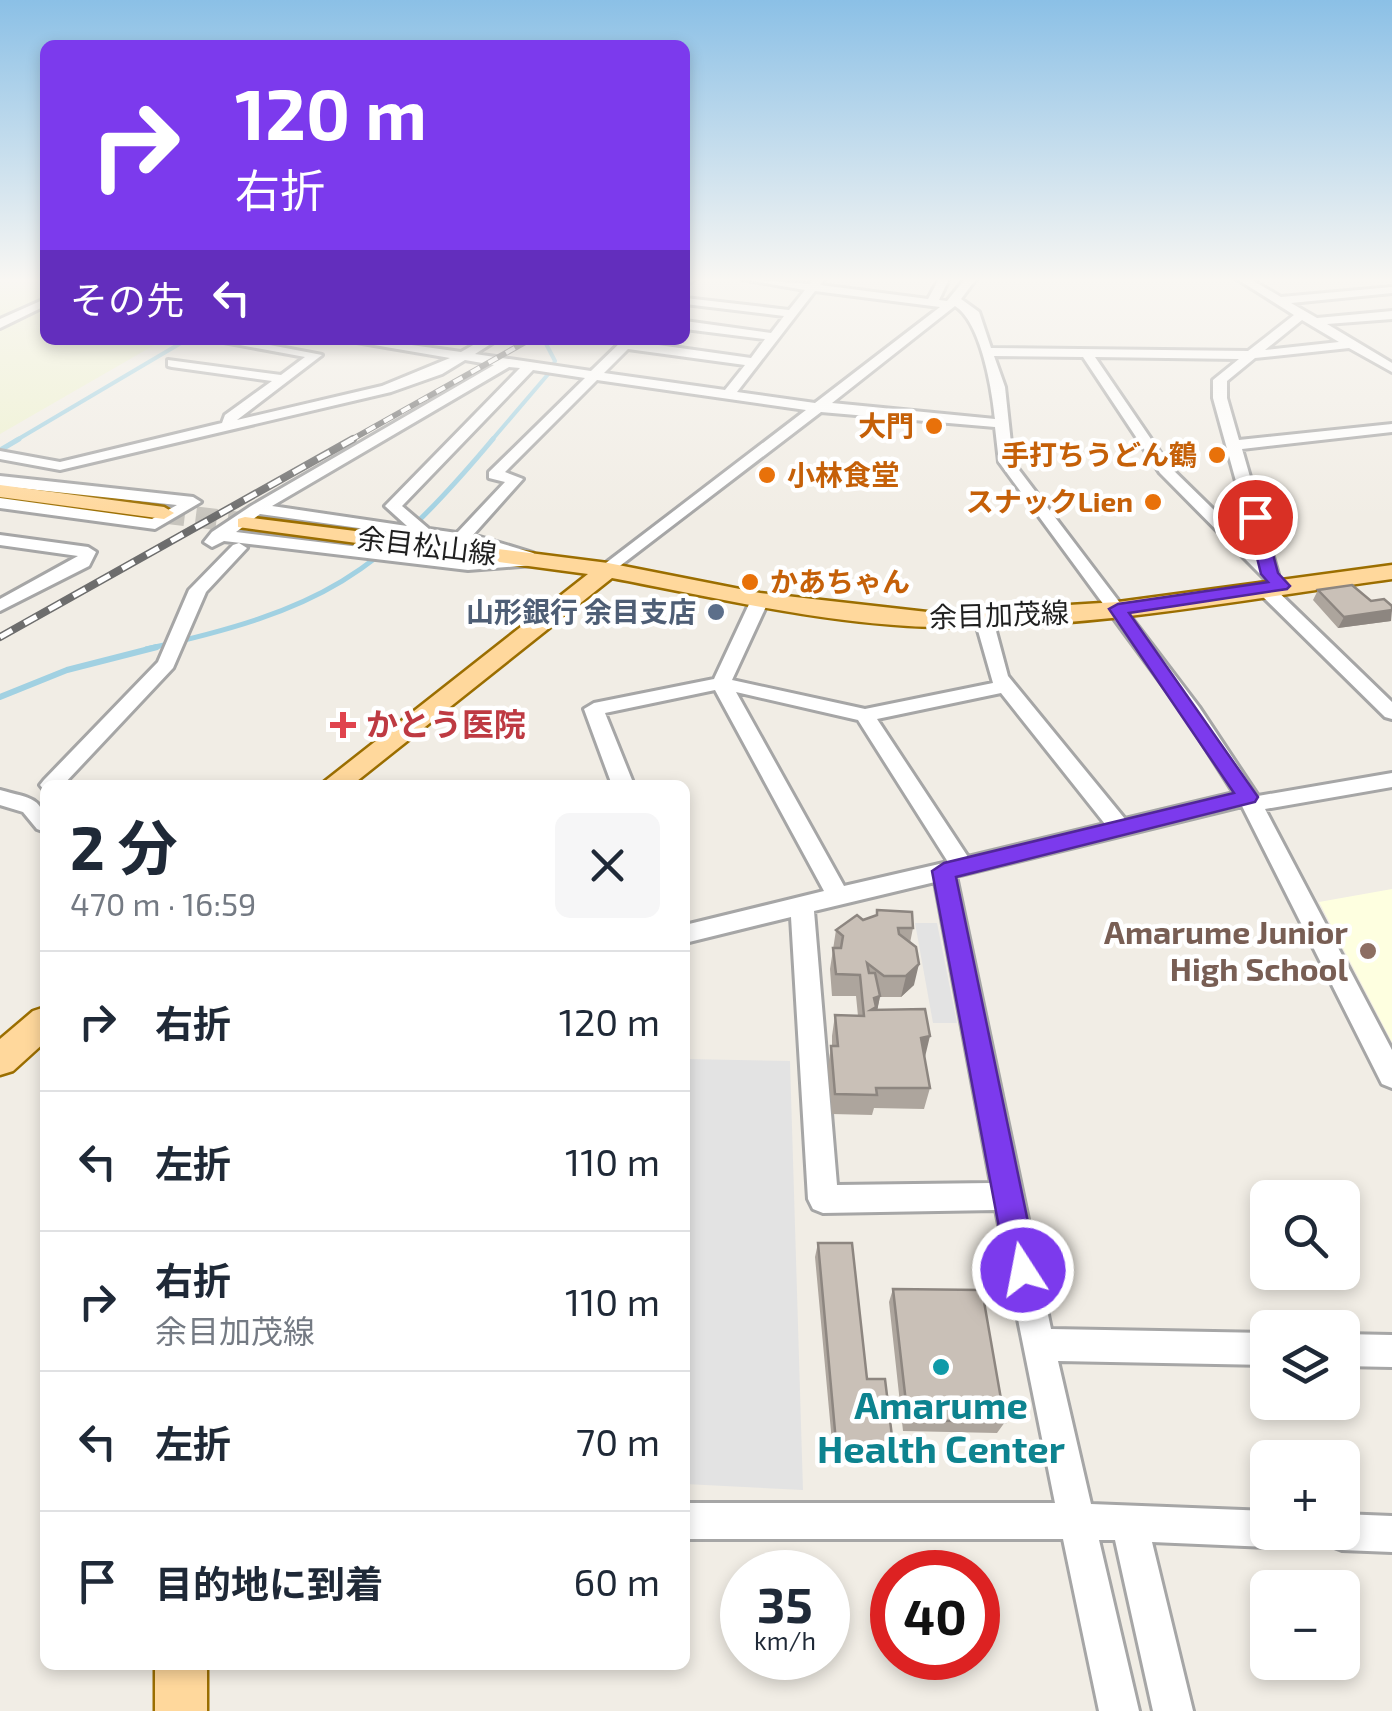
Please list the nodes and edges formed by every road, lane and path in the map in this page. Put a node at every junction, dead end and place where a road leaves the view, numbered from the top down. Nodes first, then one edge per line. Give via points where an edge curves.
1 (311, 359) edge
2 (458, 359) edge
3 (482, 359) edge
4 (613, 359) edge
5 (734, 359) edge
6 (756, 359) edge
7 (881, 359) edge
8 (988, 359) edge
9 (1089, 359) edge
10 (1247, 359) edge
11 (754, 362) junction
12 (172, 363) dead end
13 (506, 363) junction
14 (530, 366) junction
15 (598, 375) junction
16 (282, 379) junction
17 (729, 394) junction
18 (821, 407) junction
19 (1002, 424) junction
20 (228, 426) junction
21 (1392, 428) edge
22 (1236, 445) junction
23 (0, 455) edge
24 (0, 481) edge
25 (0, 492) edge
26 (0, 503) edge
27 (164, 513) tunnel mouth
28 (251, 516) junction
29 (429, 533) junction
30 (218, 535) junction
31 (461, 538) junction
32 (0, 540) edge
33 (535, 560) junction
34 (608, 570) junction
35 (1392, 572) edge
36 (1271, 583) junction
37 (760, 600) junction
38 (0, 606) edge
39 (1118, 609) junction
40 (984, 620) junction
41 (721, 683) junction
42 (1005, 686) junction
43 (1392, 713) edge
44 (865, 715) junction
45 (57, 780) edge
46 (340, 780) edge
47 (621, 780) edge
48 (1392, 780) edge
49 (0, 797) edge
50 (1250, 800) junction
51 (40, 808) edge
52 (1119, 826) junction
53 (953, 869) junction
54 (837, 894) junction
55 (802, 903) junction
56 (690, 933) edge
57 (40, 1025) edge
58 (0, 1060) edge
59 (1392, 1076) edge
60 (1008, 1196) junction
61 (1038, 1345) junction
62 (1250, 1349) edge
63 (1360, 1350) edge
64 (1392, 1351) edge
65 (690, 1520) edge
66 (1078, 1522) junction
67 (1129, 1523) junction
68 (1250, 1528) edge
69 (1360, 1533) edge
70 (1392, 1534) edge
71 (182, 1670) edge
72 (180, 1711) edge
73 (1119, 1711) edge
74 (1172, 1711) edge

1 - 16 street
2 - 20 street via 386,389
3 - 13 street
4 - 15 street
5 - 11 street
6 - 11 street
7 - 18 street
8 - 19 street
9 - 36 street via 1166,470
10 - 22 street via 1220,380
11 - 17 street
12 - 16 street
13 - 14 street
13 - 28 street
14 - 15 street
14 - 29 street via 393,506
15 - 17 street
15 - 31 street via 494,475 516,479
16 - 20 street
17 - 18 street
18 - 19 street
18 - 34 street
19 - 39 street via 1006,462
20 - 23 street via 60,466
21 - 22 street
22 - 36 street
24 - 26 street via 193,502 154,524
25 - 27 main road
28 - 29 street
28 - 30 street
28 - 33 main road, 余目松山線
29 - 31 street
30 - 33 street via 468,565
30 - 45 street via 212,542 239,548 198,590 166,664
31 - 33 street
32 - 38 street via 88,552 82,562
33 - 34 main road, 余目松山線
34 - 37 main road, 余目加茂線
34 - 46 main road
35 - 36 main road, 余目加茂線
36 - 39 main road, 余目加茂線
36 - 43 street
37 - 40 main road, 余目加茂線 via 885,617
37 - 41 street
39 - 40 main road, 余目加茂線
39 - 50 street
40 - 42 street
41 - 44 street
41 - 47 street via 594,708
41 - 54 street
42 - 44 street
42 - 52 street
44 - 53 street
48 - 50 street
49 - 51 street
50 - 52 street
50 - 59 street
52 - 53 street
53 - 54 street
53 - 60 street
54 - 55 street
55 - 56 street
55 - 60 street via 823,1199
57 - 58 main road
60 - 61 street
61 - 62 street
61 - 66 street
63 - 64 street
65 - 66 street
66 - 67 street
66 - 73 street
67 - 68 street
67 - 74 street
69 - 70 street
71 - 72 main road

